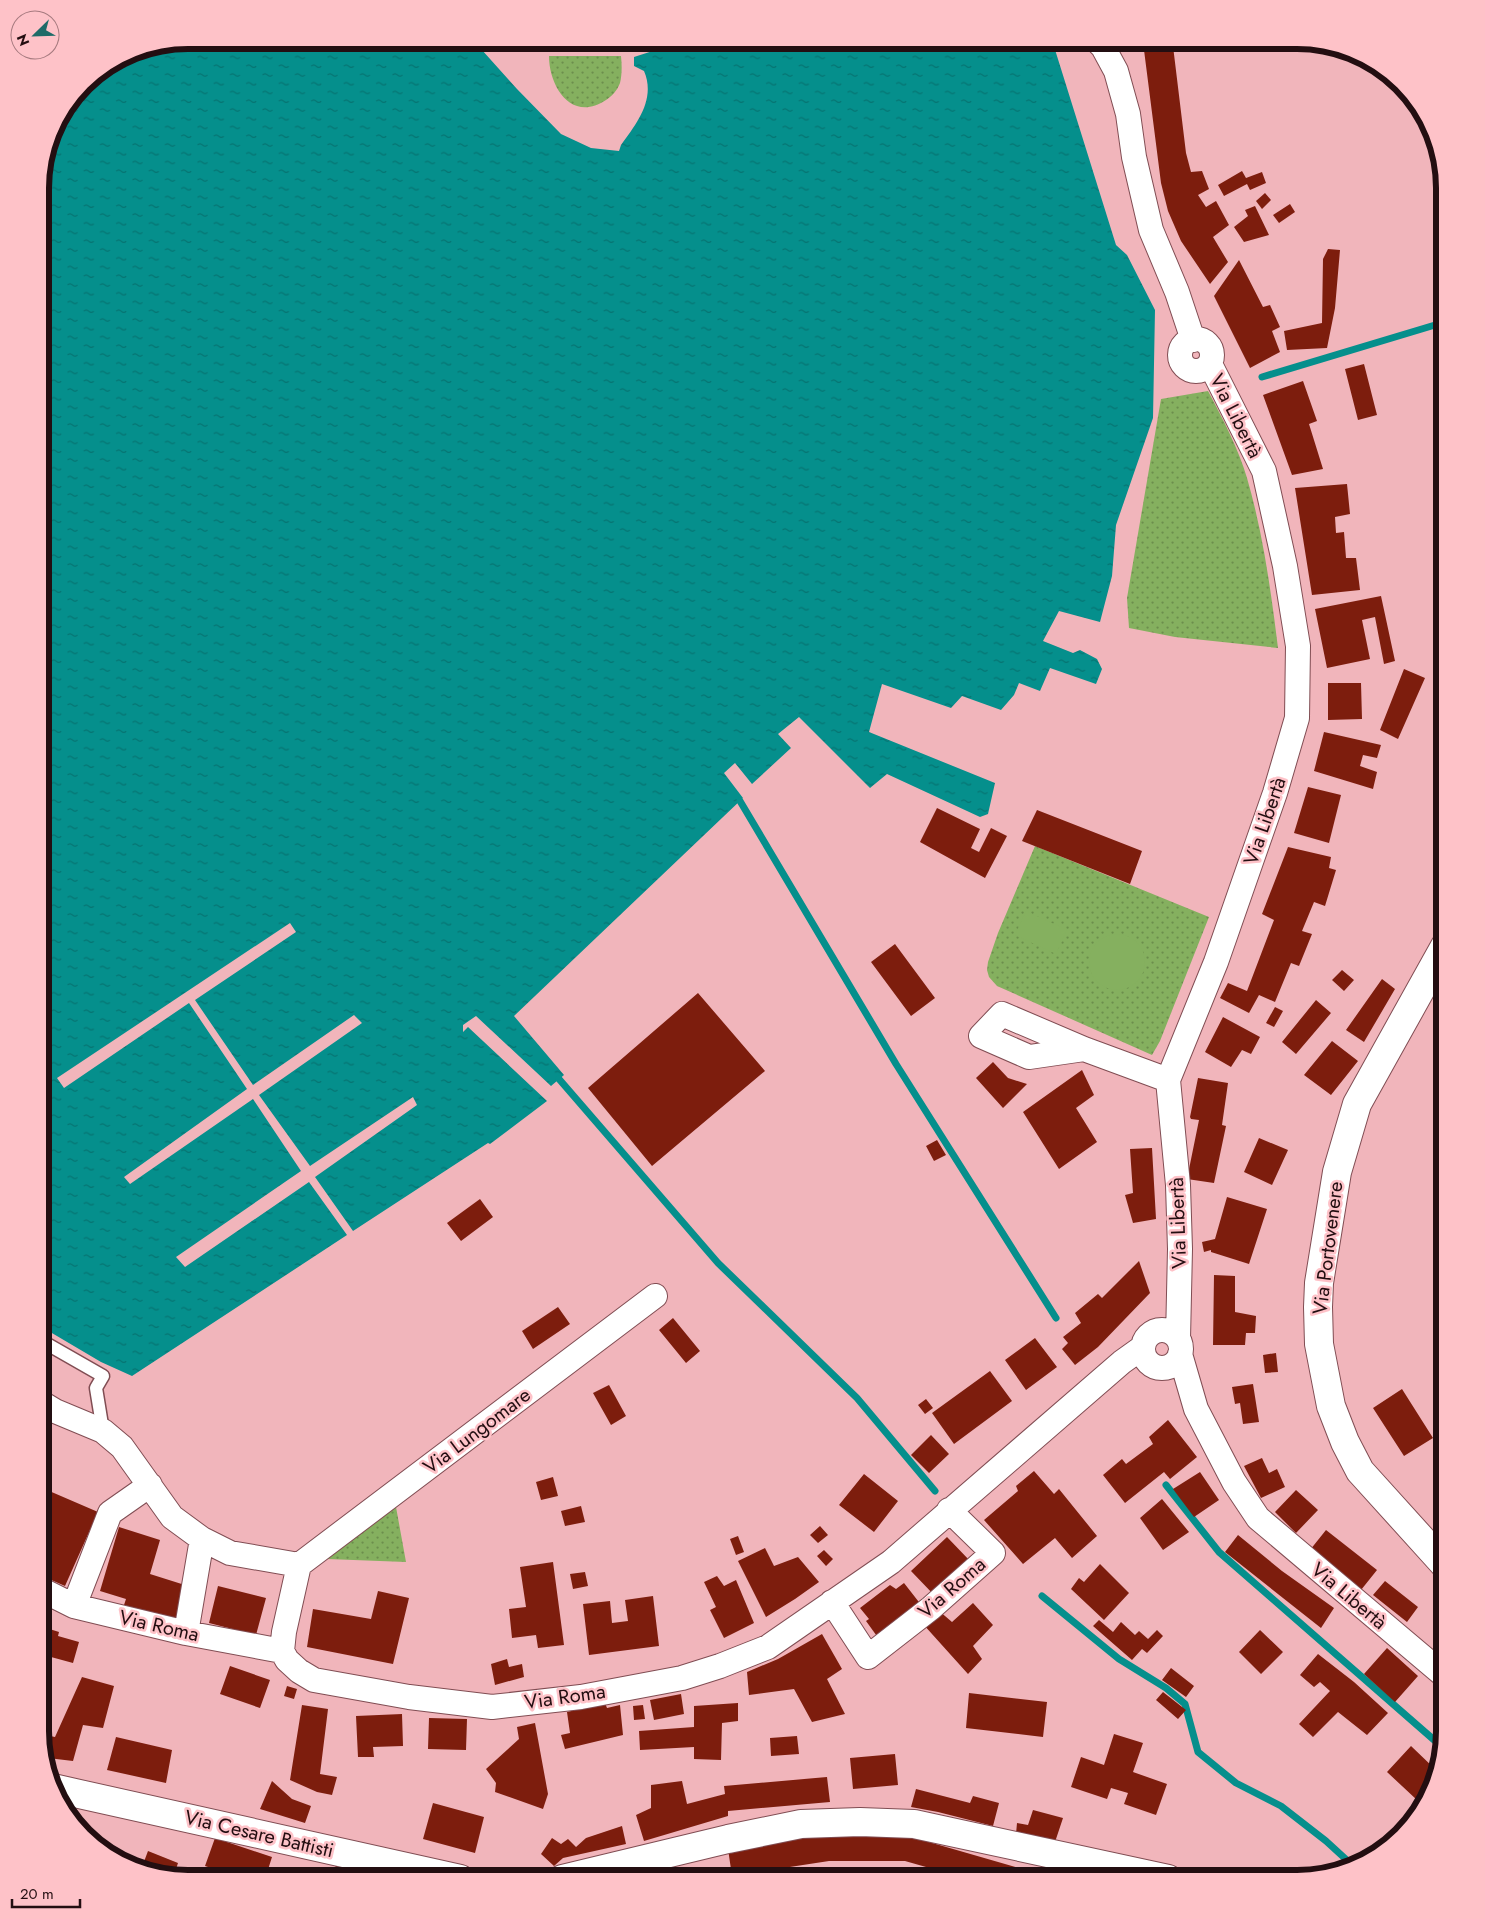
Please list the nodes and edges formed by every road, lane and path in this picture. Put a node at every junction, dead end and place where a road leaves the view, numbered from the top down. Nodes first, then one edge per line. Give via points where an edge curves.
1 (1104, 49) edge
2 (1436, 962) edge
3 (1084, 1049) dead end
4 (1168, 1080) junction
5 (655, 1296) dead end
6 (1172, 1341) junction
7 (49, 1345) edge
8 (1152, 1360) junction
9 (49, 1407) edge
10 (1196, 1409) junction
11 (103, 1430) junction
12 (150, 1485) junction
13 (949, 1510) junction
14 (202, 1539) junction
15 (1436, 1555) edge
16 (299, 1565) junction
17 (49, 1594) edge
18 (832, 1602) junction
19 (74, 1606) junction
20 (186, 1633) junction
21 (284, 1655) junction
22 (1436, 1668) edge
23 (62, 1790) edge
24 (420, 1870) edge
25 (635, 1870) edge
26 (1126, 1870) edge

1 - 4 street, Via Libertà via 1116,71 1128,114 1151,230 1194,340 1209,345 1212,354 1210,364 1264,471 1298,646 1297,718 1275,793 1216,962
2 - 15 main road, Via Portovenere via 1357,1104 1337,1172 1319,1283 1318,1344 1331,1406 1352,1457 1360,1471
3 - 4 street
4 - 6 street, Via Libertà via 1178,1185 1180,1281
5 - 16 street, Via Lungomare
6 - 8 street via 1174,1364
6 - 8 street via 1148,1336
6 - 10 street, Via Libertà
7 - 11 lane via 103,1376 96,1388
8 - 10 street, Via Libertà
8 - 13 street, Via Roma via 1122,1362
9 - 11 street
10 - 22 street, Via Libertà via 1234,1482 1258,1518
11 - 12 street via 122,1447
12 - 14 street via 172,1517
12 - 19 street via 110,1513
13 - 18 street, Via Roma via 891,1562
13 - 18 street, Via Roma via 993,1553 931,1608 868,1657
14 - 16 street via 230,1553
14 - 20 street
16 - 21 street via 284,1632
17 - 19 street, Via Roma
18 - 21 street, Via Roma via 768,1647 682,1678 581,1696 492,1707 314,1680 298,1671
19 - 20 street, Via Roma
20 - 21 street, Via Roma
23 - 24 main road, Via Cesare Battisti
25 - 26 main road via 801,1824 860,1822 914,1824

